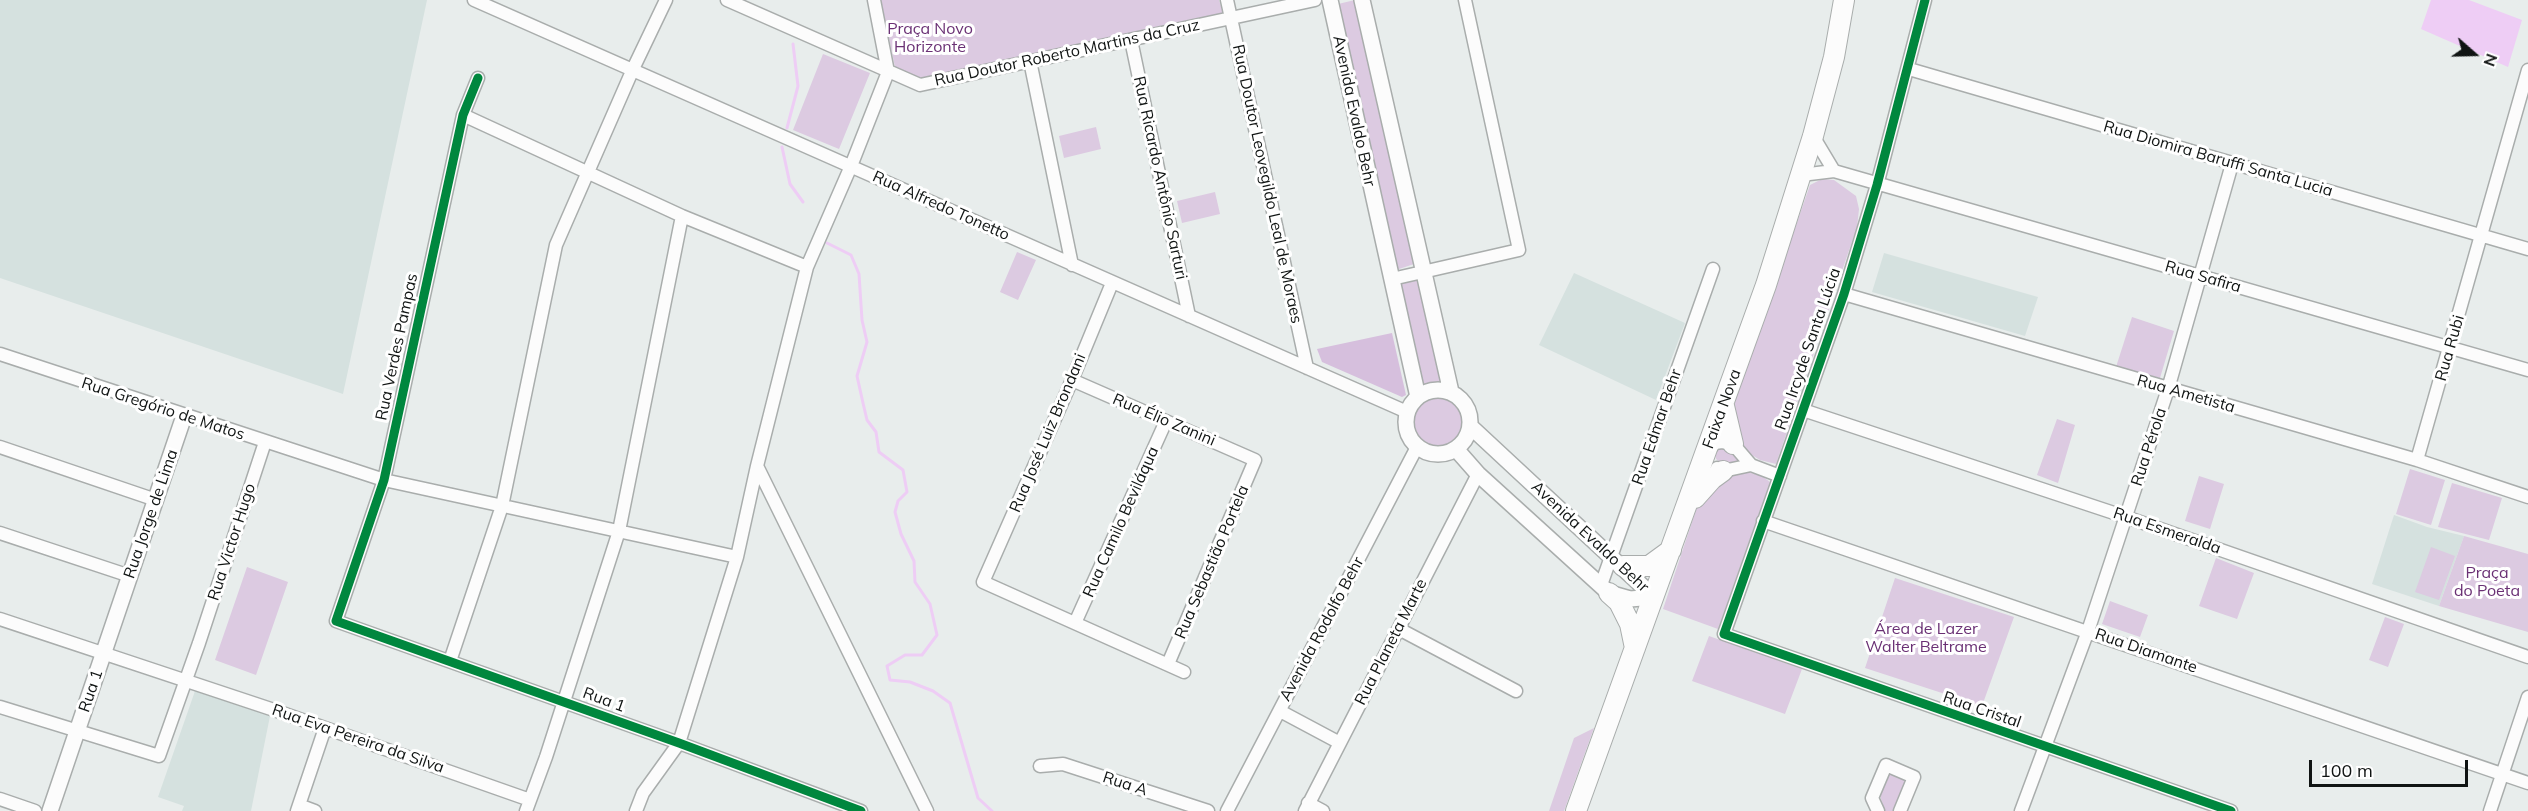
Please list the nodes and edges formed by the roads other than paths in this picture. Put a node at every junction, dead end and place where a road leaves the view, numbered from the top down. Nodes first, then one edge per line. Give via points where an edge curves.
1 (474, 0) edge
2 (666, 0) edge
3 (727, 0) edge
4 (750, 0) edge
5 (874, 0) edge
6 (1227, 0) edge
7 (1315, 0) edge
8 (1330, 0) edge
9 (1362, 0) edge
10 (1465, 0) edge
11 (1844, 0) edge
12 (1925, 0) edge
13 (753, 13) junction
14 (1231, 18) junction
15 (1131, 39) junction
16 (1030, 61) junction
17 (633, 69) junction
18 (1908, 69) junction
19 (2528, 70) edge
20 (888, 72) junction
21 (478, 78) dead end
22 (463, 115) junction
23 (1813, 136) junction
24 (2232, 164) junction
25 (851, 166) junction
26 (1834, 171) junction
27 (587, 172) junction
28 (1801, 175) junction
29 (1878, 185) junction
30 (682, 216) junction
31 (2481, 236) junction
32 (2528, 249) edge
33 (1072, 265) junction
34 (807, 267) junction
35 (1713, 269) dead end
36 (1423, 270) junction
37 (2199, 276) junction
38 (1392, 279) junction
39 (1112, 283) junction
40 (1844, 294) junction
41 (1189, 316) junction
42 (2450, 348) junction
43 (0, 354) edge
44 (1307, 368) junction
45 (2528, 370) edge
46 (1072, 380) junction
47 (2168, 389) junction
48 (1451, 392) junction
49 (1418, 397) junction
50 (1724, 405) junction
51 (1803, 410) junction
52 (1407, 412) junction
53 (184, 416) junction
54 (1166, 421) junction
55 (1470, 426) junction
56 (265, 442) junction
57 (1733, 444) junction
58 (0, 447) edge
59 (1418, 447) junction
60 (1456, 449) junction
61 (1707, 450) junction
62 (1255, 460) joint
63 (2417, 460) junction
64 (1751, 465) junction
65 (757, 466) junction
66 (1723, 471) junction
67 (1478, 474) junction
68 (1780, 476) junction
69 (384, 480) junction
70 (2528, 497) edge
71 (156, 500) junction
72 (502, 506) junction
73 (1686, 510) junction
74 (2126, 517) junction
75 (1763, 521) junction
76 (619, 531) junction
77 (0, 533) edge
78 (1671, 550) junction
79 (737, 557) junction
80 (1617, 561) junction
81 (130, 576) junction
82 (1605, 589) junction
83 (1654, 597) junction
84 (117, 613) joint
85 (0, 620) edge
86 (336, 621) joint
87 (1075, 623) junction
88 (1399, 629) junction
89 (2088, 632) junction
90 (1724, 634) joint
91 (1635, 648) junction
92 (104, 653) junction
93 (2528, 657) edge
94 (450, 661) junction
95 (1168, 664) junction
96 (1184, 672) dead end
97 (185, 680) junction
98 (1516, 691) dead end
99 (2528, 697) edge
100 (564, 702) junction
101 (0, 707) edge
102 (1280, 711) junction
103 (325, 728) junction
104 (77, 732) junction
105 (679, 743) junction
106 (1340, 743) junction
107 (2045, 748) junction
108 (1040, 766) dead end
109 (2503, 774) junction
110 (2528, 783) edge
111 (0, 799) edge
112 (528, 805) edge
113 (1306, 807) edge
114 (298, 808) edge
115 (35, 811) edge
116 (50, 811) edge
117 (315, 811) edge
118 (636, 811) edge
119 (861, 811) edge
120 (927, 811) edge
121 (1208, 811) edge
122 (1227, 811) edge
123 (1323, 811) edge
124 (1576, 811) edge
125 (1878, 811) edge
126 (1900, 811) edge
127 (2021, 811) edge
128 (2231, 811) edge
129 (2490, 811) edge

1 - 17 street, Rua Alfredo Tonetto
2 - 17 street
3 - 13 street, Rua Doutor Roberto Martins da Cruz
4 - 13 street
5 - 20 street
6 - 14 street, Rua Doutor Leovegildo Leal de Moraes
7 - 14 street, Rua Doutor Roberto Martins da Cruz
8 - 38 street, Avenida Evaldo Behr
9 - 36 street, Avenida Evaldo Behr
10 - 36 street via 1519,250
11 - 23 highway, Faixa Nova
12 - 18 street, Rua Ircyde Santa Lúcia
13 - 20 street, Rua Doutor Roberto Martins da Cruz
14 - 15 street, Rua Doutor Roberto Martins da Cruz
14 - 44 street, Rua Doutor Leovegildo Leal de Moraes
15 - 16 street, Rua Doutor Roberto Martins da Cruz
15 - 41 street, Rua Ricardo Antônio Sarturi
16 - 20 street, Rua Doutor Roberto Martins da Cruz via 920,85
16 - 33 street
17 - 25 street, Rua Alfredo Tonetto
17 - 27 street
18 - 24 street, Rua Diomira Baruffi Santa Lucia
18 - 29 street, Rua Ircyde Santa Lúcia
19 - 31 street, Rua Rubi
20 - 25 street
21 - 22 street, Rua Verdes Pampas
22 - 27 street
22 - 69 street, Rua Verdes Pampas
23 - 26 street
23 - 28 highway, Faixa Nova
24 - 31 street, Rua Diomira Baruffi Santa Lucia
24 - 37 street, Rua Pérola
25 - 33 street, Rua Alfredo Tonetto
25 - 34 street
26 - 28 street
26 - 29 street, Rua Safira
27 - 30 street
27 - 72 street via 556,245
28 - 50 highway, Faixa Nova
29 - 37 street, Rua Safira
29 - 40 street, Rua Ircyde Santa Lúcia
30 - 34 street
30 - 76 street
31 - 32 street, Rua Diomira Baruffi Santa Lucia
31 - 42 street, Rua Rubi
33 - 39 street, Rua Alfredo Tonetto
34 - 65 street
35 - 80 street, Rua Edmar Behr
36 - 38 street
36 - 48 street, Avenida Evaldo Behr
37 - 42 street, Rua Safira
37 - 47 street, Rua Pérola
38 - 49 street, Avenida Evaldo Behr
39 - 41 street, Rua Alfredo Tonetto
39 - 46 street, Rua José Luiz Brondani
40 - 47 street, Rua Ametista
40 - 51 street, Rua Ircyde Santa Lúcia
41 - 44 street, Rua Alfredo Tonetto
42 - 45 street, Rua Safira
42 - 63 street, Rua Rubi
43 - 53 street, Rua Gregório de Matos
44 - 52 street, Rua Alfredo Tonetto
46 - 54 street, Rua Élio Zanini
46 - 87 street, Rua José Luiz Brondani via 983,582
47 - 63 street, Rua Ametista
47 - 74 street, Rua Pérola
48 - 49 street via 1440,390
48 - 55 street via 1469,412
49 - 52 street
50 - 57 highway
50 - 61 highway, Faixa Nova
51 - 68 street, Rua Ircyde Santa Lúcia
51 - 74 street, Rua Esmeralda
52 - 59 street via 1406,425
53 - 56 street, Rua Gregório de Matos
53 - 71 street, Rua Jorge de Lima
54 - 62 street, Rua Élio Zanini
54 - 87 street, Rua Camilo Beviláqua
55 - 60 street via 1466,439
55 - 80 street, Avenida Evaldo Behr
56 - 69 street, Rua Gregório de Matos
56 - 97 street, Rua Victor Hugo
57 - 61 street via 1715,443
57 - 64 street
58 - 71 street
59 - 60 street via 1436,454
59 - 102 street, Avenida Rodolfo Behr
60 - 67 street, Avenida Evaldo Behr
61 - 66 street via 1709,460
61 - 73 highway, Faixa Nova
62 - 95 street, Rua Sebastião Portela
63 - 70 street, Rua Ametista
64 - 66 street
64 - 68 street
65 - 79 street
65 - 120 street
66 - 73 highway
67 - 82 street, Avenida Evaldo Behr
67 - 88 street, Rua Planeta Marte
68 - 75 street, Rua Ircyde Santa Lúcia
69 - 72 street, Rua Gregório de Matos
69 - 86 street, Rua Verdes Pampas
71 - 81 street, Rua Jorge de Lima
72 - 76 street, Rua Gregório de Matos
72 - 94 street
73 - 78 highway, Faixa Nova
74 - 89 street, Rua Pérola
74 - 93 street, Rua Esmeralda
75 - 89 street, Rua Diamante
75 - 90 street, Rua Ircyde Santa Lúcia
76 - 79 street, Rua Gregório de Matos
76 - 100 street
77 - 81 street
78 - 80 highway via 1649,566
78 - 83 highway, Faixa Nova
79 - 105 street
80 - 82 street, Rua Edmar Behr
80 - 83 street, Avenida Evaldo Behr
81 - 84 street, Rua Jorge de Lima
82 - 83 street, Avenida Evaldo Behr via 1630,599
82 - 91 highway via 1619,602 1630,624
83 - 91 highway, Faixa Nova
84 - 92 street, Rua 1
85 - 92 street, Rua Eva Pereira da Silva
86 - 94 street, Rua 1
87 - 95 street
88 - 98 street
88 - 106 street, Rua Planeta Marte
89 - 107 street, Rua Pérola
89 - 109 street, Rua Diamante
90 - 107 street, Rua Cristal
91 - 124 highway, Faixa Nova
92 - 97 street, Rua Eva Pereira da Silva
92 - 104 street, Rua 1
94 - 100 street, Rua 1
95 - 96 street
97 - 103 street, Rua Eva Pereira da Silva
97 - 104 street, Rua Victor Hugo via 159,756
99 - 109 street
100 - 105 street, Rua 1
100 - 112 street
101 - 104 street
102 - 106 street
102 - 122 street, Avenida Rodolfo Behr
103 - 112 street, Rua Eva Pereira da Silva
103 - 114 street
104 - 116 street, Rua 1
105 - 118 street via 643,793
105 - 119 street, Rua 1
106 - 113 street, Rua Planeta Marte
107 - 127 street, Rua Pérola
107 - 128 street, Rua Cristal
108 - 121 street, Rua A via 1063,764
109 - 110 street, Rua Diamante
109 - 129 street
111 - 115 street
113 - 123 street
114 - 117 street
125 - 126 street via 1872,798 1886,765 1914,777

